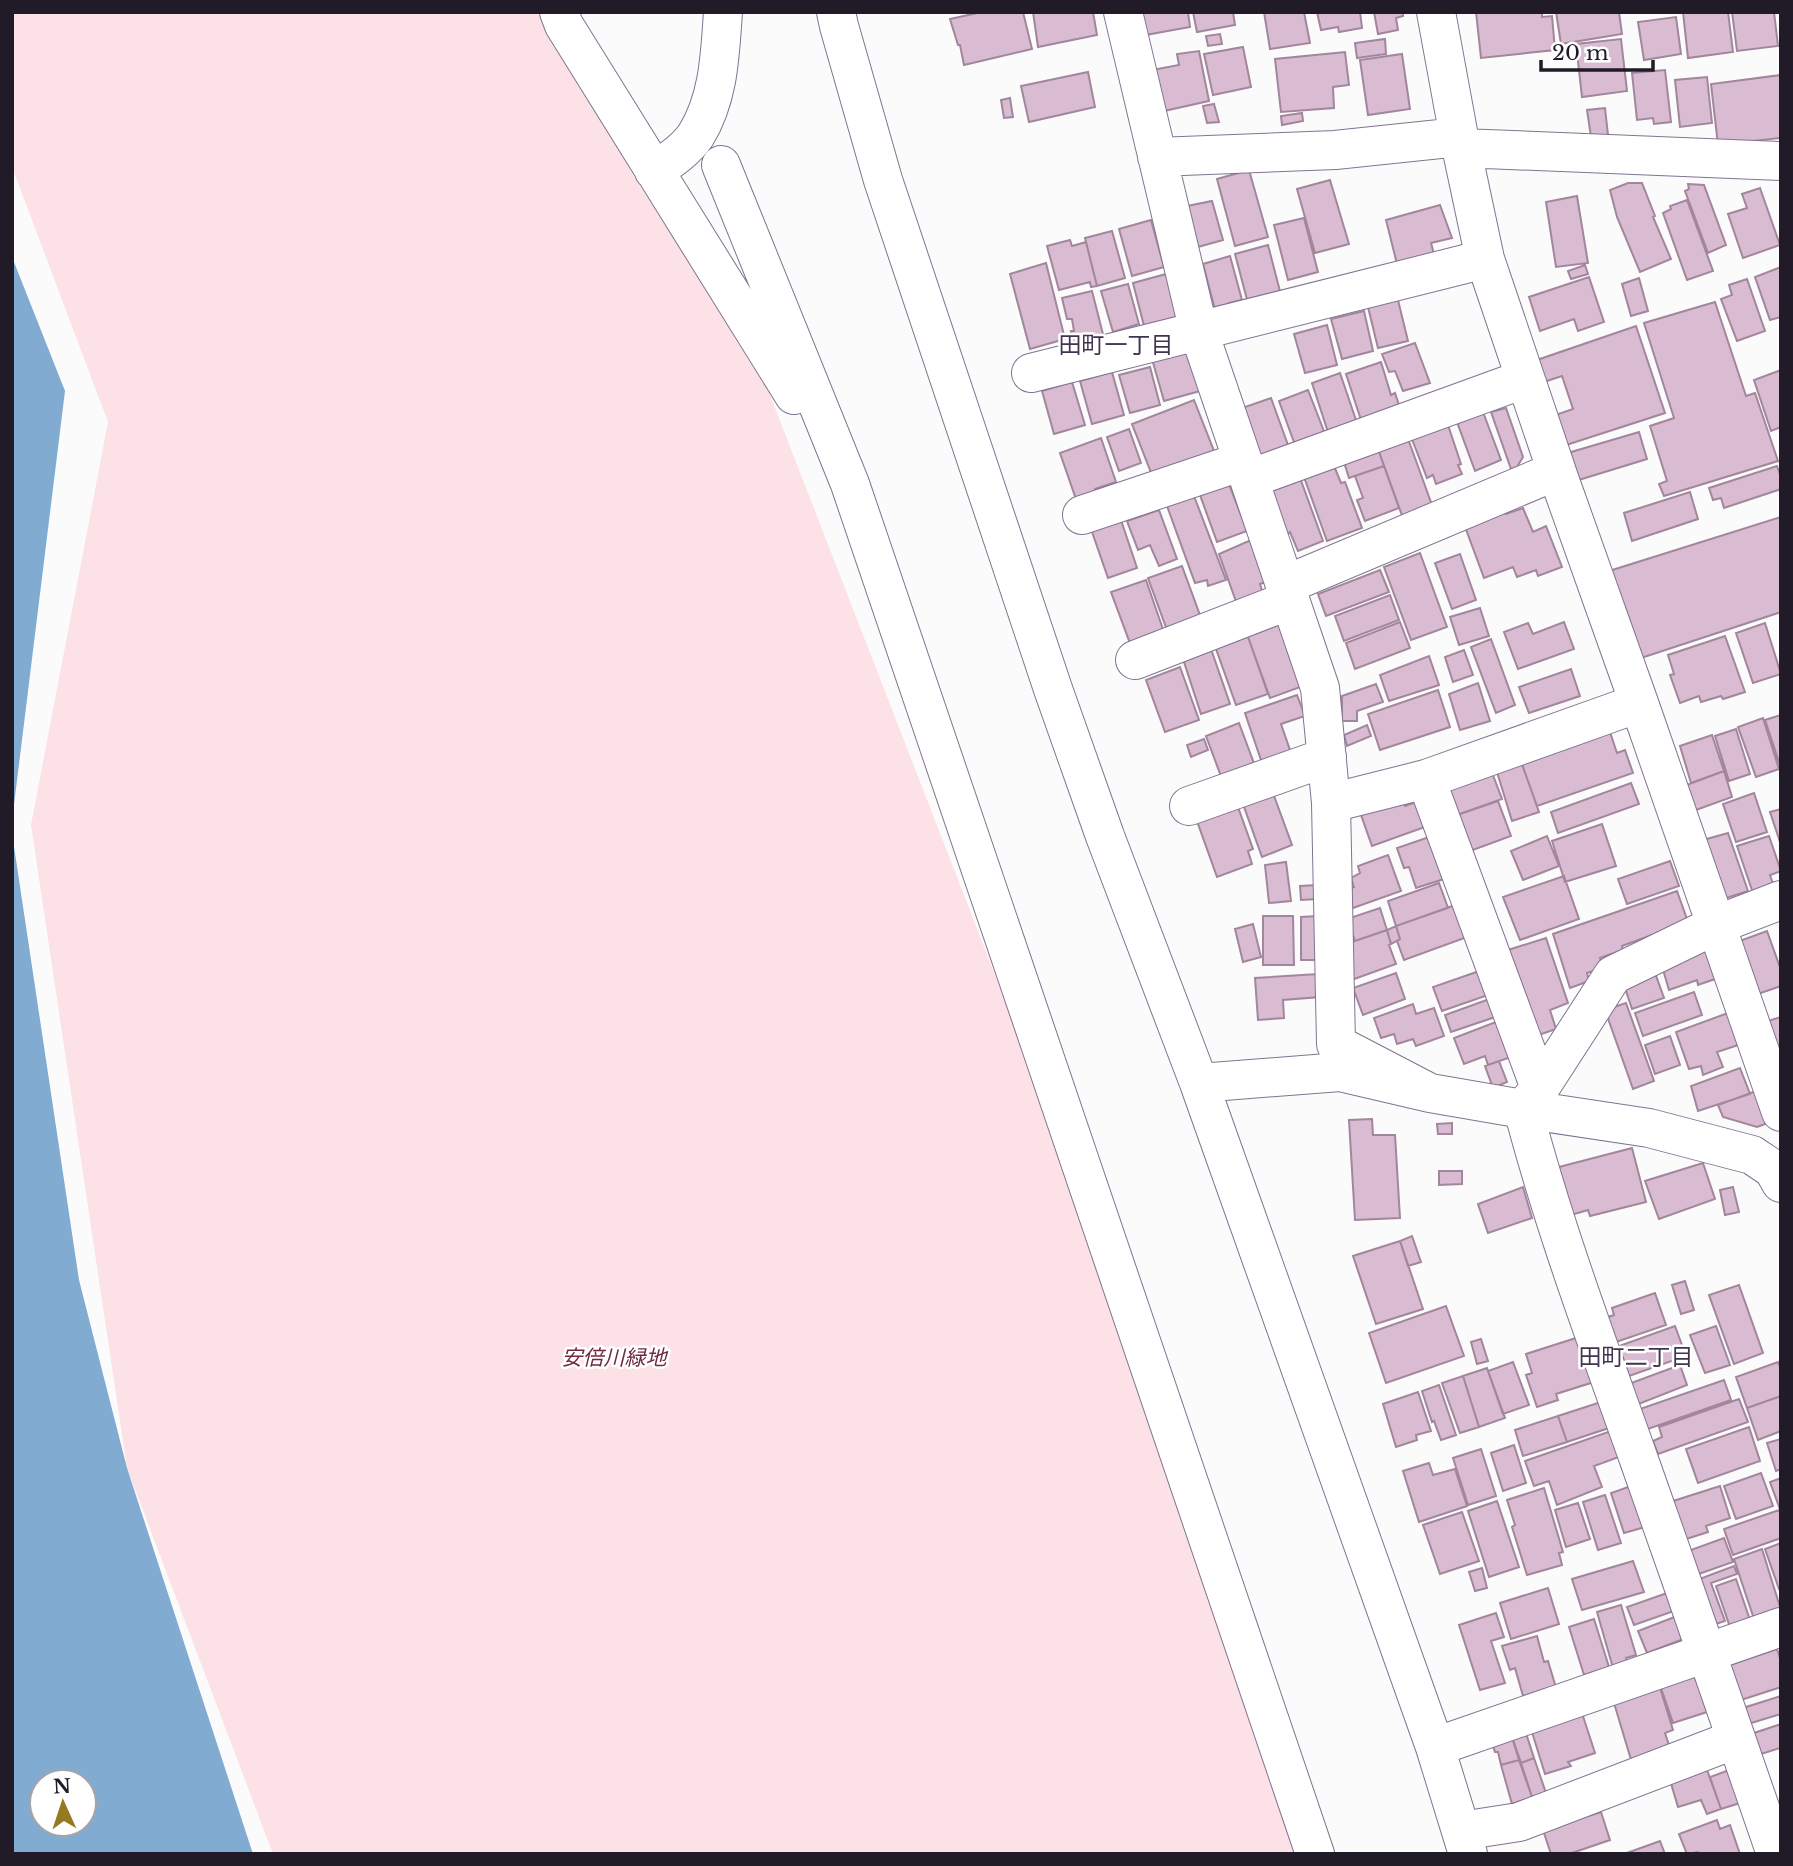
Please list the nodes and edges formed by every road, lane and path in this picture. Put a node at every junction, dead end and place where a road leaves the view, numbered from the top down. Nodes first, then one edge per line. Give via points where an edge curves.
1 (559, 12) edge
2 (723, 12) edge
3 (1123, 12) edge
4 (1436, 12) edge
5 (838, 17) edge
6 (1460, 142) junction
7 (1157, 157) junction
8 (1781, 161) edge
9 (721, 165) dead end
10 (654, 171) junction
11 (1485, 259) junction
12 (1199, 332) junction
13 (1031, 373) dead end
14 (1524, 379) junction
15 (1246, 470) junction
16 (1556, 471) junction
17 (850, 484) junction
18 (1082, 515) dead end
19 (1288, 592) junction
20 (1135, 660) dead end
21 (1639, 703) junction
22 (1327, 757) junction
23 (1426, 779) junction
24 (1331, 803) junction
25 (1189, 806) dead end
26 (1781, 900) edge
27 (1716, 925) junction
28 (1199, 1083) junction
29 (1430, 1093) junction
30 (1532, 1098) junction
31 (1781, 1112) edge
32 (1778, 1169) edge
33 (1781, 1627) edge
34 (1707, 1652) junction
35 (1736, 1738) junction
36 (1435, 1747) junction
37 (1465, 1843) edge
38 (1315, 1854) edge
39 (1776, 1854) edge

1 - 10 street
2 - 10 street via 711,101 695,136
3 - 7 street
4 - 6 street
5 - 28 street via 883,180 1053,689
6 - 7 street
6 - 8 street
6 - 11 street
7 - 12 street
9 - 17 street
10 - 17 street
11 - 12 street
11 - 14 street
12 - 13 street
12 - 15 street
14 - 15 street
14 - 16 street
15 - 18 street
15 - 19 street
16 - 19 street
16 - 21 street
17 - 38 street
19 - 20 street
19 - 22 street via 1321,688
21 - 23 street
21 - 27 street
22 - 24 street
22 - 25 street
23 - 24 street
23 - 30 street
24 - 29 street via 1336,1044
26 - 27 street
27 - 30 street via 1612,975
27 - 31 street
28 - 29 street via 1340,1072
28 - 36 street
29 - 30 street
30 - 32 street via 1752,1156
30 - 34 street via 1539,1170
33 - 34 street
34 - 35 street
34 - 36 street
35 - 37 street
35 - 39 street
36 - 37 street

